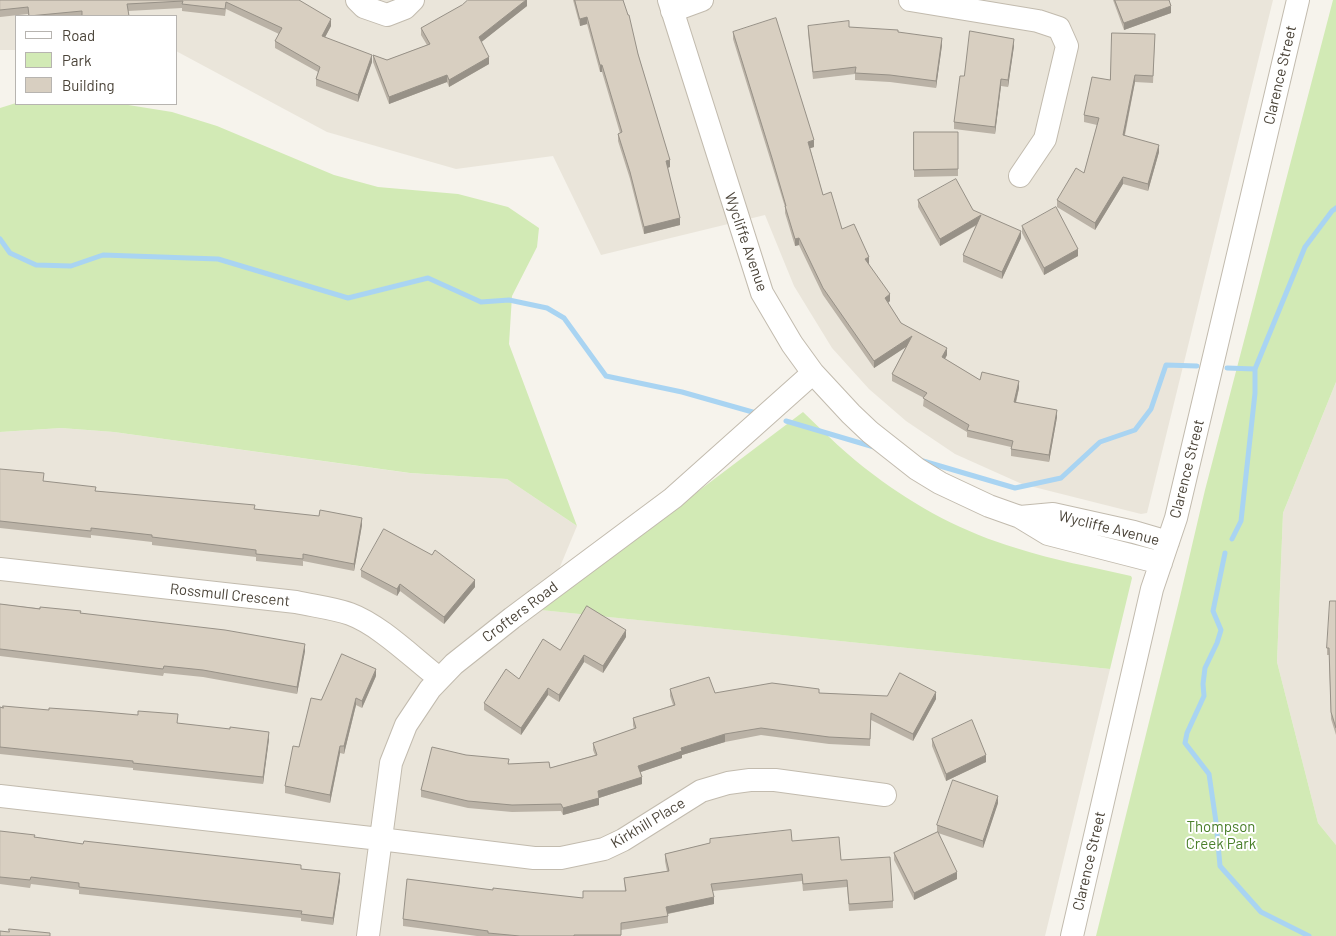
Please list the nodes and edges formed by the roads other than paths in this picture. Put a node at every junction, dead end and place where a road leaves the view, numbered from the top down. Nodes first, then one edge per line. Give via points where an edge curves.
1 (356, 0) edge
2 (413, 0) edge
3 (702, 0) edge
4 (910, 0) edge
5 (1298, 0) edge
6 (671, 5) edge
7 (1020, 176) dead end
8 (813, 373) junction
9 (1164, 553) junction
10 (0, 569) edge
11 (439, 678) junction
12 (885, 795) dead end
13 (0, 796) edge
14 (380, 839) junction
15 (368, 936) edge
16 (1072, 936) edge

1 - 2 street via 387,15 405,8
3 - 6 street
4 - 7 street via 1038,21 1059,28 1066,46 1045,139
5 - 9 street, Clarence Street via 1176,518
6 - 8 street, Wycliffe Avenue via 762,293
8 - 9 street, Wycliffe Avenue via 870,432 917,469 964,495 1020,517 1048,534
8 - 11 street, Crofters Road via 673,498 512,618
9 - 16 street, Clarence Street via 1152,589
10 - 11 street, Rossmull Crescent via 296,602 332,609 368,623
11 - 14 street, Crofters Road via 406,725 393,756
12 - 14 street, Kirkhill Place via 775,780 728,783 701,791 604,849 561,858 534,858
13 - 14 street
14 - 15 street, Crofters Road

